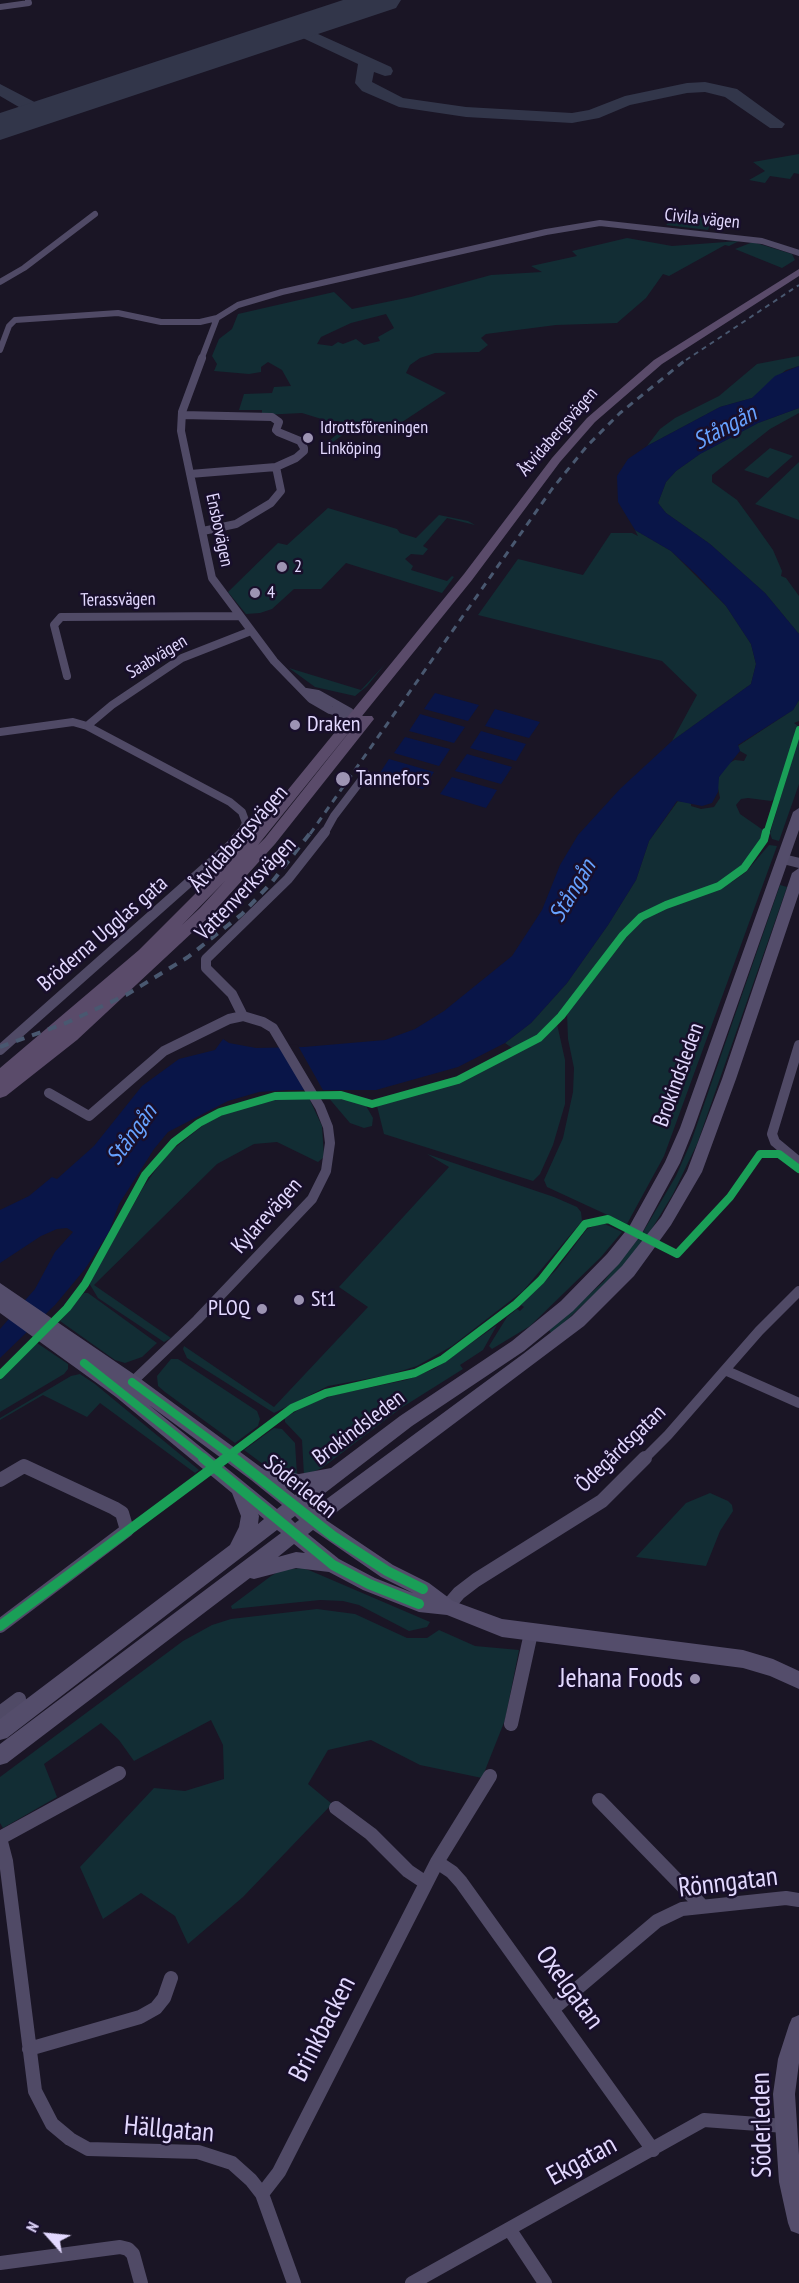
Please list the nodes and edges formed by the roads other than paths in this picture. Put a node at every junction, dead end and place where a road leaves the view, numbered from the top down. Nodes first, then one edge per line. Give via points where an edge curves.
1 (28, 0) edge
2 (0, 7) edge
3 (95, 214) dead end
4 (799, 253) edge
5 (799, 264) edge
6 (799, 272) edge
7 (0, 282) edge
8 (218, 318) junction
9 (699, 334) junction
10 (0, 350) edge
11 (182, 415) junction
12 (276, 467) junction
13 (190, 474) junction
14 (203, 531) junction
15 (240, 616) junction
16 (251, 631) junction
17 (67, 676) dead end
18 (306, 692) junction
19 (330, 710) junction
20 (360, 719) junction
21 (87, 726) junction
22 (344, 730) junction
23 (0, 732) edge
24 (366, 774) dead end
25 (799, 812) edge
26 (791, 861) edge
27 (799, 873) edge
28 (796, 889) edge
29 (243, 1016) junction
30 (799, 1045) edge
31 (0, 1050) edge
32 (0, 1077) edge
33 (0, 1092) edge
34 (49, 1093) dead end
35 (799, 1162) edge
36 (0, 1290) edge
37 (799, 1291) edge
38 (0, 1304) edge
39 (63, 1341) junction
40 (727, 1371) junction
41 (127, 1387) junction
42 (799, 1403) edge
43 (336, 1474) junction
44 (257, 1475) junction
45 (0, 1480) edge
46 (238, 1485) junction
47 (295, 1505) junction
48 (278, 1519) junction
49 (312, 1520) junction
50 (295, 1534) junction
51 (235, 1551) junction
52 (333, 1564) junction
53 (242, 1575) junction
54 (447, 1607) junction
55 (0, 1626) edge
56 (531, 1633) junction
57 (799, 1679) edge
58 (19, 1699) dead end
59 (0, 1713) edge
60 (511, 1724) dead end
61 (0, 1731) edge
62 (0, 1756) edge
63 (119, 1773) dead end
64 (490, 1776) dead end
65 (599, 1800) dead end
66 (336, 1808) dead end
67 (0, 1838) edge
68 (437, 1862) junction
69 (426, 1883) junction
70 (799, 1900) edge
71 (702, 1906) junction
72 (5, 1908) edge
73 (171, 1978) dead end
74 (553, 2008) junction
75 (799, 2025) edge
76 (29, 2049) junction
77 (785, 2126) junction
78 (653, 2150) junction
79 (262, 2194) junction
80 (799, 2223) edge
81 (510, 2230) junction
82 (0, 2263) edge
83 (141, 2283) edge
84 (294, 2283) edge
85 (412, 2283) edge
86 (545, 2283) edge

1 - 2 street via 29,3
3 - 7 street
4 - 8 street, Civila vägen via 762,241 600,223 282,292 238,305
5 - 9 main road, Åtvidabergsvägen
6 - 9 main road, Åtvidabergsvägen
8 - 10 street via 172,323 118,313 15,320
8 - 11 street, Ensbovägen
9 - 20 main road, Åtvidabergsvägen via 642,374 591,420 536,485 418,650
11 - 12 street via 276,418 276,430 300,441 304,451 290,463
11 - 13 street, Ensbovägen via 181,431
12 - 13 street
12 - 14 street via 281,491 275,500 227,528
13 - 14 street, Ensbovägen
14 - 15 street, Ensbovägen via 212,578
15 - 16 street, Ensbovägen
15 - 17 street, Terassvägen via 61,617 54,625
16 - 18 street, Ensbovägen via 291,680
16 - 21 street, Saabvägen via 182,658
18 - 19 street, Ensbovägen
18 - 20 street, Ensbovägen via 318,694
19 - 20 street, Ensbovägen
19 - 22 street, Ensbovägen
20 - 22 main road, Åtvidabergsvägen
20 - 33 main road, Åtvidabergsvägen via 270,841 205,912 71,1036
21 - 23 street, Bröderna Ugglas gata via 73,722
21 - 31 street, Bröderna Ugglas gata via 231,802 242,812 246,823 231,845
22 - 32 main road, Åtvidabergsvägen via 267,825 193,906 105,990
24 - 29 street, Vattenverksvägen via 288,879 206,959 206,968 232,994
25 - 26 main road, Brokindsleden
26 - 43 main road, Brokindsleden via 687,1128 635,1231 591,1283 543,1326
27 - 28 main road, Brokindsleden
28 - 49 main road, Brokindsleden via 704,1148 681,1198 649,1246 578,1321
29 - 34 street via 229,1018 164,1051 88,1116
29 - 41 street, Kylarevägen via 273,1028 320,1107 328,1127 329,1157 323,1178 312,1199
30 - 35 street via 772,1130 772,1138
36 - 39 main road, Söderleden
37 - 40 street, Ödegårdsgatan
38 - 39 main road, Söderleden
39 - 41 main road, Söderleden
40 - 42 street
40 - 54 street, Ödegårdsgatan via 602,1501 476,1580
41 - 44 main road, Söderleden
41 - 46 main road, Söderleden
43 - 44 main road via 299,1482
43 - 47 main road, Brokindsleden
44 - 47 main road, Söderleden
45 - 55 street via 24,1466 114,1508 122,1513 127,1530
46 - 48 main road, Söderleden
46 - 51 main road via 250,1516 248,1529
47 - 48 main road, Brokindsleden
47 - 49 main road, Söderleden
48 - 50 main road, Söderleden
48 - 51 main road, Brokindsleden
49 - 50 main road, Brokindsleden
49 - 54 main road, Söderleden
50 - 52 main road, Söderleden
50 - 53 main road, Brokindsleden
51 - 61 main road, Brokindsleden
52 - 53 main road via 296,1560
52 - 54 main road, Söderleden via 419,1604
53 - 62 main road, Brokindsleden
54 - 56 main road, Söderleden via 502,1628
56 - 57 main road, Söderleden via 743,1659
56 - 60 street
58 - 59 street
63 - 67 street
64 - 68 street, Brinkbacken
65 - 71 street
66 - 69 street
67 - 72 street, Hällgatan via 6,1861
68 - 69 street, Brinkbacken
68 - 74 street, Oxelgatan via 461,1882
69 - 79 street, Brinkbacken via 279,2172
70 - 71 street, Rönngatan
71 - 74 street, Rönngatan via 657,1921
72 - 76 street, Hällgatan
73 - 76 street via 164,1998 140,2017
74 - 78 street, Oxelgatan
75 - 77 main road, Söderleden via 784,2094
76 - 79 street, Hällgatan via 39,2102 52,2124 70,2139 88,2149 210,2154 232,2163
77 - 78 street, Ekgatan via 704,2120
77 - 80 main road, Söderleden via 790,2182
78 - 81 street, Ekgatan
79 - 84 street, Hällgatan
81 - 85 street, Ekgatan
81 - 86 street
82 - 83 street via 120,2247 133,2254

